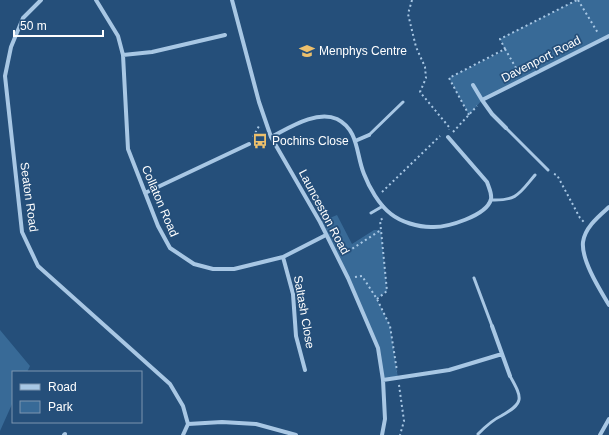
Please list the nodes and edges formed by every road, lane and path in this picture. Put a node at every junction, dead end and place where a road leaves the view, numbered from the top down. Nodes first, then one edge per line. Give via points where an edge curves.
1 (41, 0) edge
2 (96, 0) edge
3 (232, 0) edge
4 (412, 0) edge
5 (578, 0) edge
6 (225, 35) dead end
7 (609, 36) edge
8 (602, 40) junction
9 (506, 49) junction
10 (123, 55) junction
11 (522, 80) junction
12 (473, 85) dead end
13 (482, 100) junction
14 (403, 102) dead end
15 (469, 115) junction
16 (264, 117) junction
17 (449, 127) junction
18 (506, 128) joint
19 (369, 135) joint
20 (272, 137) junction
21 (448, 137) junction
22 (355, 141) junction
23 (249, 144) junction
24 (276, 146) junction
25 (548, 170) joint
26 (535, 176) dead end
27 (145, 193) junction
28 (377, 197) junction
29 (491, 200) junction
30 (384, 206) junction
31 (609, 206) edge
32 (371, 213) dead end
33 (391, 215) junction
34 (590, 227) junction
35 (381, 230) junction
36 (326, 235) junction
37 (283, 257) junction
38 (338, 258) junction
39 (348, 278) junction
40 (474, 278) dead end
41 (377, 299) junction
42 (609, 305) edge
43 (492, 326) joint
44 (502, 354) junction
45 (305, 370) dead end
46 (510, 376) joint
47 (398, 378) junction
48 (384, 380) junction
49 (609, 420) edge
50 (188, 424) junction
51 (478, 434) dead end
52 (183, 435) edge
53 (296, 435) edge
54 (382, 435) edge
55 (400, 435) edge
56 (600, 435) edge

1 - 50 street, Seaton Road via 23,18 11,47 5,76 22,232 38,266 170,384 183,406
2 - 10 street, Collaton Road via 118,36
3 - 16 street, Launceston Road
4 - 17 path via 408,14 426,78 420,92
5 - 8 path
5 - 9 path via 500,40
6 - 10 street via 152,52
7 - 8 street, Davenport Road
8 - 11 street, Davenport Road
9 - 11 path
9 - 15 path via 450,78
10 - 27 street, Collaton Road via 128,149
11 - 13 street, Davenport Road
12 - 13 street
13 - 15 path
13 - 18 street
14 - 19 lane
15 - 21 path
16 - 20 street, Launceston Road
16 - 23 path
17 - 21 path
17 - 28 path
18 - 25 lane
19 - 22 street
20 - 22 street via 295,124 325,117 345,124
20 - 24 street, Launceston Road
21 - 29 street via 487,182
22 - 28 street via 363,174
23 - 24 path
23 - 27 street
24 - 36 street, Launceston Road
25 - 34 path via 557,175 580,218
26 - 29 lane via 514,198
27 - 37 street, Collaton Road via 170,248 194,264 213,269 234,269
28 - 30 street
29 - 33 street via 482,212 432,228 414,225
30 - 32 lane
30 - 33 street
31 - 34 street
33 - 35 path via 380,220
34 - 42 street via 583,241 585,258
35 - 38 path
35 - 41 path via 387,291
36 - 37 street, Collaton Road
36 - 38 street, Launceston Road
37 - 45 street, Saltash Close via 293,294 296,336
38 - 39 street, Launceston Road
39 - 41 path via 362,276
39 - 48 street, Launceston Road via 378,348
40 - 43 lane
41 - 47 path via 390,326
43 - 44 street
44 - 46 street
44 - 47 street via 449,370
46 - 51 lane via 520,398 519,402
47 - 48 street
47 - 55 path via 404,421
48 - 54 street, Launceston Road via 385,419
49 - 56 street
50 - 52 street
50 - 53 street via 256,424

